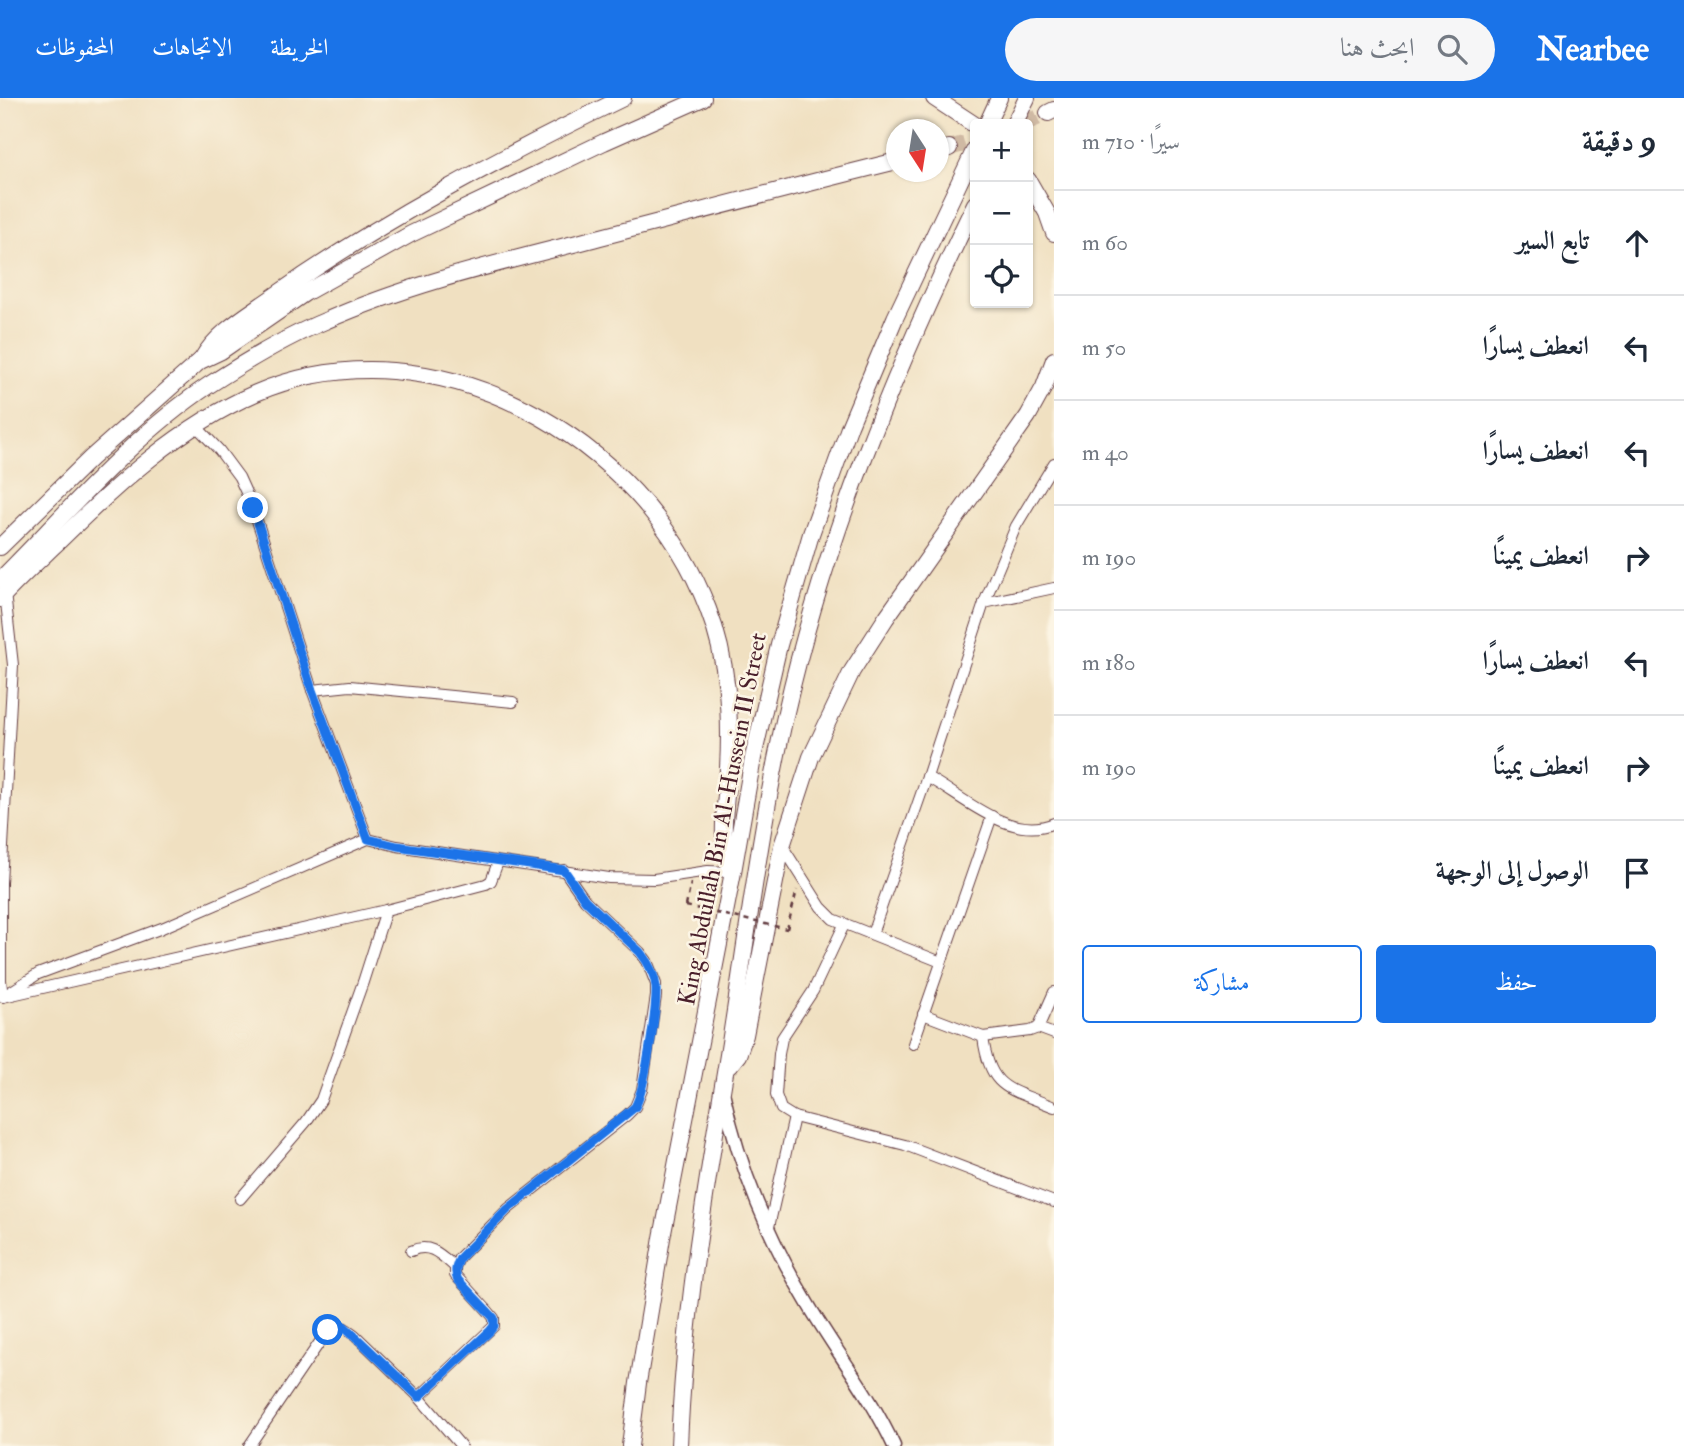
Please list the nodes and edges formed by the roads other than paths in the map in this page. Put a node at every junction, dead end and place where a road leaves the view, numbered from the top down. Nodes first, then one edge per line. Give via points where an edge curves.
1 (624, 98) edge
2 (703, 98) edge
3 (934, 98) edge
4 (999, 98) edge
5 (1027, 98) edge
6 (989, 119) edge
7 (1016, 119) edge
8 (970, 121) edge
9 (970, 160) edge
10 (886, 164) edge
11 (1033, 189) edge
12 (970, 214) edge
13 (1054, 233) edge
14 (1054, 360) edge
15 (201, 361) junction
16 (196, 426) junction
17 (1054, 463) edge
18 (0, 547) edge
19 (1054, 588) edge
20 (2, 591) edge
21 (984, 603) junction
22 (312, 690) junction
23 (513, 702) dead end
24 (928, 778) junction
25 (992, 816) junction
26 (1054, 823) edge
27 (368, 839) junction
28 (782, 846) junction
29 (498, 862) junction
30 (564, 870) junction
31 (733, 872) junction
32 (386, 910) junction
33 (844, 925) junction
34 (872, 934) junction
35 (941, 962) junction
36 (1054, 992) edge
37 (2, 998) edge
38 (923, 1014) junction
39 (1038, 1028) junction
40 (1054, 1034) edge
41 (984, 1037) junction
42 (913, 1044) dead end
43 (725, 1071) junction
44 (722, 1089) junction
45 (1054, 1106) edge
46 (794, 1117) junction
47 (240, 1199) dead end
48 (1054, 1202) edge
49 (769, 1227) junction
50 (411, 1251) dead end
51 (455, 1267) junction
52 (419, 1397) junction
53 (249, 1446) edge
54 (461, 1446) edge
55 (630, 1446) edge
56 (678, 1446) edge
57 (894, 1446) edge

1 - 15 highway via 362,239 225,332
2 - 15 highway via 411,233 305,293
3 - 8 highway
4 - 6 highway
5 - 7 highway
9 - 31 highway, King Abdullah Bin Al-Hussein II Street via 872,371 811,534 765,702
10 - 20 highway via 468,272 388,296 287,338 160,422 115,462
11 - 13 highway
12 - 43 highway, King Abdullah Bin Al-Hussein II Street via 879,418 812,615 776,760
14 - 28 highway via 1028,416 852,671 811,757
15 - 18 highway via 91,458
16 - 20 highway via 109,493
16 - 22 street via 239,477 253,508
16 - 31 highway via 277,385 346,372 397,372 447,379 496,395 554,425 609,466 668,532 696,580 716,632 728,705 723,847
17 - 21 street via 1016,526
19 - 21 street
20 - 37 street via 13,665 1,883
21 - 24 street
22 - 23 street via 350,685
22 - 27 street
24 - 25 street
24 - 34 street
25 - 26 street via 1031,829
25 - 35 street
27 - 29 street
27 - 37 street via 162,928 38,974
28 - 33 street via 821,907
28 - 43 highway via 745,1035 738,1055
29 - 30 street
29 - 32 street via 486,884
30 - 31 street via 624,880
30 - 51 street via 585,900 640,952 656,984 642,1090 627,1115 508,1209
31 - 55 highway, King Abdullah Bin Al-Hussein II Street via 658,1263
32 - 37 street
32 - 47 street via 321,1100
33 - 34 street
33 - 46 street via 813,992 782,1038 775,1088 778,1104
34 - 35 street
35 - 38 street
36 - 39 street
38 - 41 street
38 - 42 street
39 - 40 street
39 - 41 street
41 - 45 street via 986,1058 998,1082
43 - 44 highway, King Abdullah Bin Al-Hussein II Street
44 - 49 street, King Abdullah Bin Al-Hussein II Street via 737,1146
44 - 56 highway, King Abdullah Bin Al-Hussein II Street via 689,1300
46 - 48 street via 905,1145
46 - 49 street
49 - 57 street, King Abdullah Bin Al-Hussein II Street via 806,1302 856,1376
50 - 51 street via 431,1249
51 - 52 street via 458,1280 494,1318 494,1326
52 - 53 street via 355,1335 336,1326 328,1330
52 - 54 street

